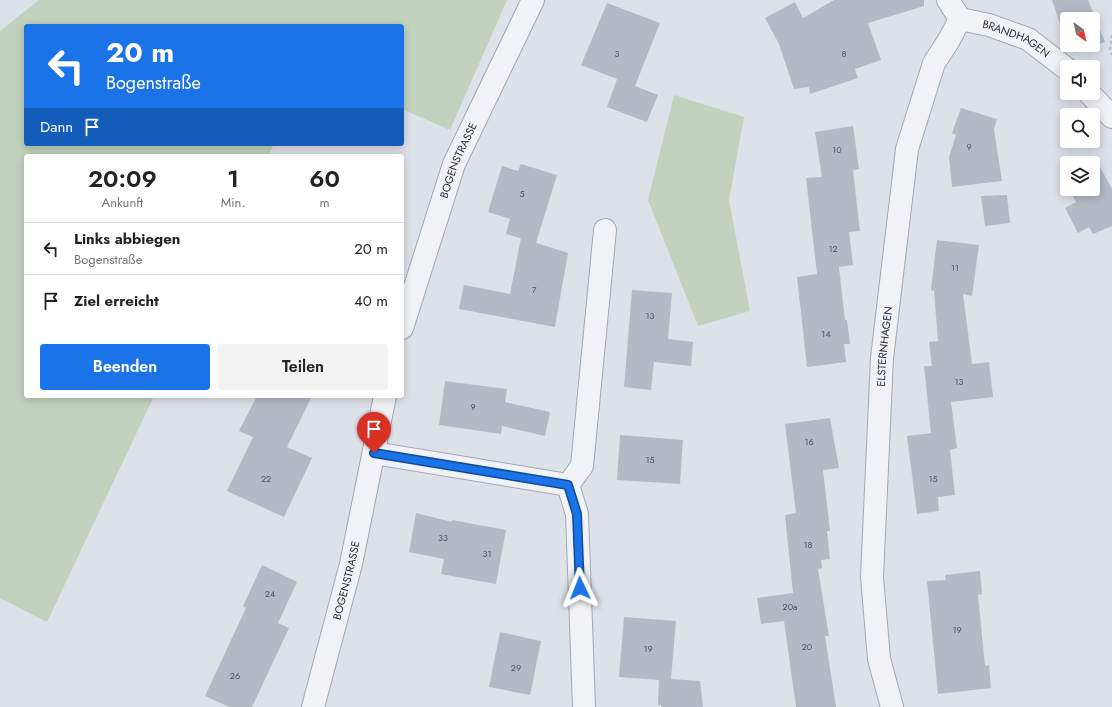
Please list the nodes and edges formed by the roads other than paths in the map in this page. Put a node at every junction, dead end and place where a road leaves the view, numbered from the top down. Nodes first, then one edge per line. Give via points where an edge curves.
1 (533, 0) edge
2 (948, 0) edge
3 (960, 19) junction
4 (1060, 64) edge
5 (1096, 100) edge
6 (1112, 117) edge
7 (605, 230) dead end
8 (404, 322) edge
9 (385, 398) edge
10 (374, 453) junction
11 (568, 485) junction
12 (314, 707) edge
13 (584, 707) edge
14 (892, 707) edge

1 - 8 street, BOGENSTRASSE via 454,164
2 - 3 street
3 - 4 street, BRANDHAGEN via 989,25 1028,40
3 - 14 street, ELSTERNHAGEN via 934,63 907,149 882,358 872,577 879,659
5 - 6 street
7 - 11 street via 582,466
9 - 10 street, BOGENSTRASSE
10 - 11 street
10 - 12 street, BOGENSTRASSE via 351,564
11 - 13 street via 577,514

